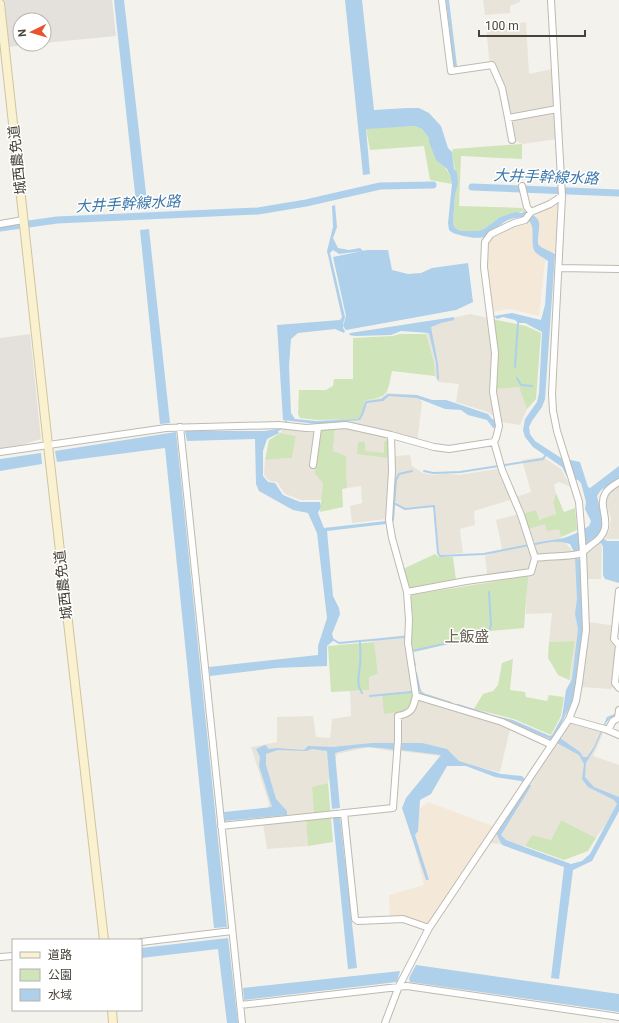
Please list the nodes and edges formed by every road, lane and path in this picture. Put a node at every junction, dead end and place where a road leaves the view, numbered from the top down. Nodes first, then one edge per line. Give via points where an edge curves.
1 (442, 0) edge
2 (551, 0) edge
3 (0, 4) edge
4 (557, 109) junction
5 (508, 118) junction
6 (512, 140) dead end
7 (523, 189) dead end
8 (562, 196) junction
9 (531, 212) junction
10 (23, 220) junction
11 (0, 224) edge
12 (559, 268) junction
13 (619, 269) edge
14 (180, 427) junction
15 (318, 428) junction
16 (391, 434) junction
17 (494, 442) junction
18 (48, 446) junction
19 (0, 452) edge
20 (313, 465) dead end
21 (619, 482) edge
22 (579, 553) junction
23 (535, 558) junction
24 (619, 591) edge
25 (407, 592) junction
26 (619, 688) edge
27 (416, 696) junction
28 (619, 710) edge
29 (569, 719) junction
30 (604, 729) junction
31 (619, 735) edge
32 (555, 740) junction
33 (344, 813) junction
34 (221, 826) junction
35 (428, 928) junction
36 (232, 931) junction
37 (104, 939) edge
38 (142, 942) edge
39 (12, 956) edge
40 (0, 957) edge
41 (399, 986) junction
42 (240, 1005) junction
43 (112, 1011) edge
44 (619, 1017) edge
45 (113, 1023) edge
46 (242, 1023) edge
47 (385, 1023) edge

1 - 5 street via 451,71 492,65 502,88
2 - 4 street
3 - 10 street, 城西農免道
4 - 5 street
4 - 8 street
5 - 6 street
7 - 9 street via 527,207
8 - 9 street
8 - 12 street
9 - 17 street via 525,220 491,234 484,242 484,267 495,353 493,392 499,426
10 - 11 street
10 - 18 street, 城西農免道
12 - 13 street
12 - 22 street via 553,411 564,457 579,502 582,524
14 - 15 street via 282,425
14 - 18 street
14 - 34 street
15 - 16 street via 346,425
15 - 20 street
16 - 17 street via 434,447 449,448
16 - 25 street via 389,520
17 - 23 street
18 - 19 street
18 - 37 street, 城西農免道
21 - 22 street via 609,488 604,495 608,528 600,539
22 - 23 street
22 - 29 street via 586,630 580,683
23 - 25 street via 531,572
24 - 26 street via 614,639 619,645 616,683
25 - 27 street via 408,643
27 - 32 street
27 - 33 street via 413,707 407,714 398,716 393,808
28 - 30 street via 618,718
29 - 30 street
29 - 32 street
30 - 31 street
32 - 35 street
33 - 34 street
33 - 35 street via 355,919 403,919
34 - 36 street
35 - 41 street
36 - 38 street
36 - 42 street
39 - 40 street
41 - 42 street
41 - 44 street
41 - 47 street
42 - 46 street
43 - 45 street

